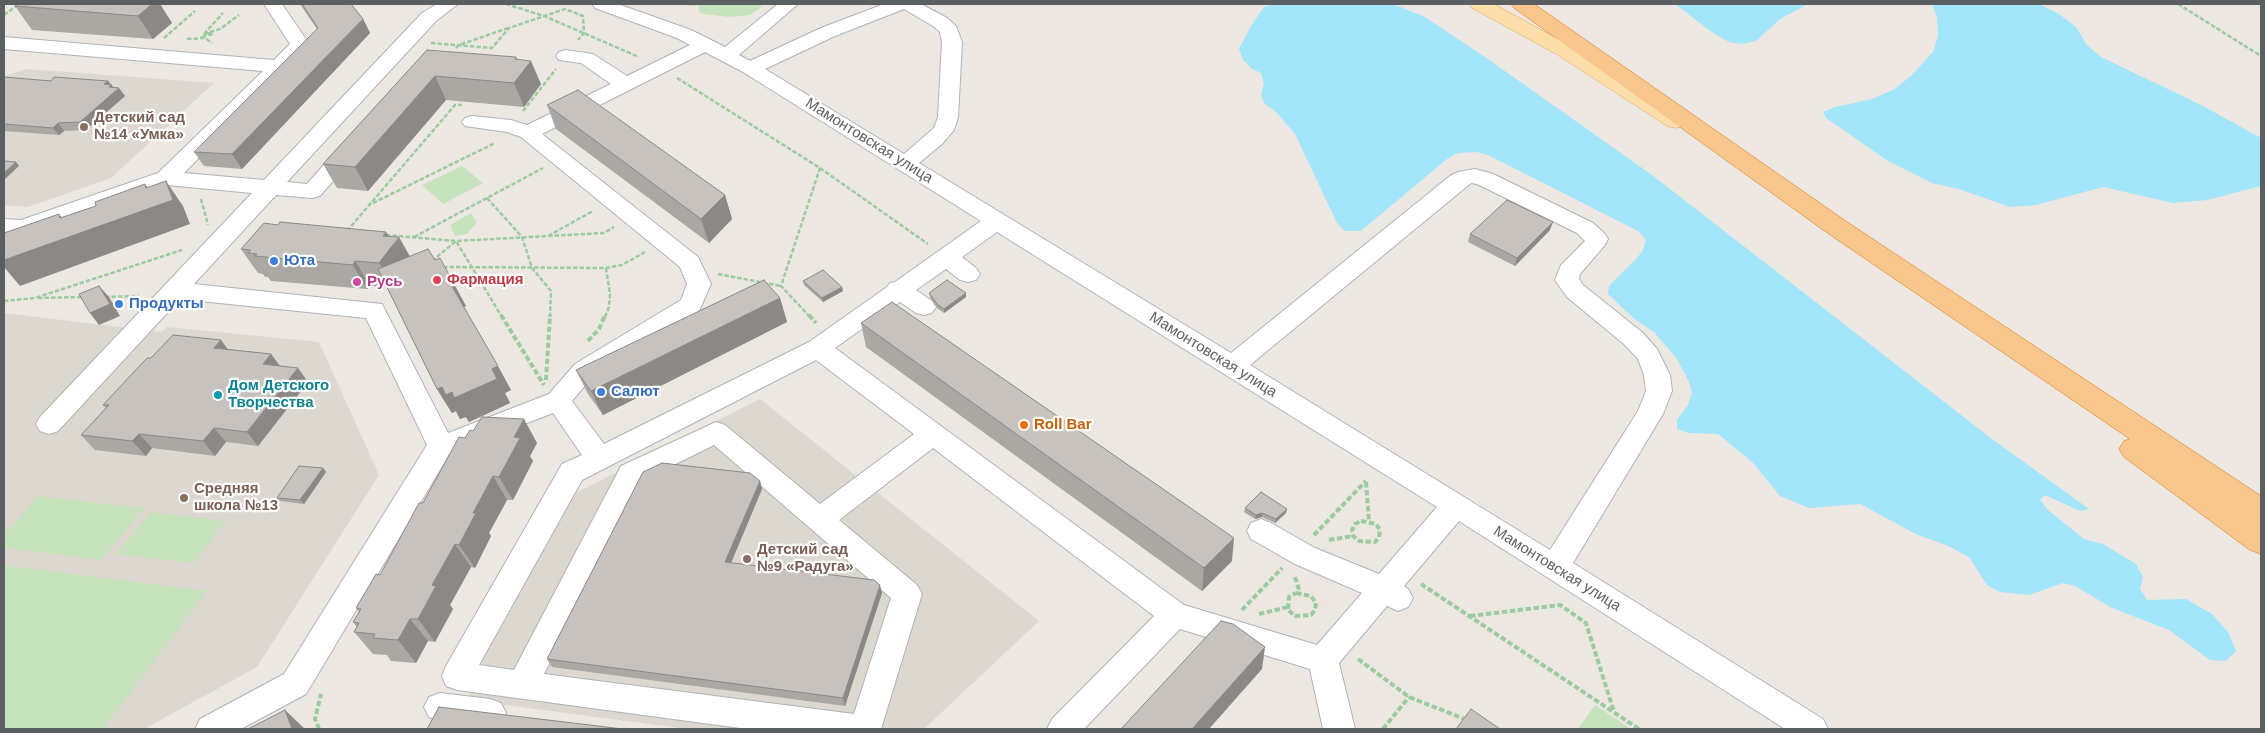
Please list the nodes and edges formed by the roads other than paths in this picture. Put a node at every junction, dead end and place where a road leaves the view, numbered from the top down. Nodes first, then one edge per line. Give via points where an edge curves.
1 (273, 4) edge
2 (449, 4) edge
3 (601, 4) edge
4 (789, 4) edge
5 (900, 4) edge
6 (908, 4) edge
7 (1479, 4) edge
8 (1520, 4) edge
9 (4, 43) edge
10 (716, 50) junction
11 (566, 56) road end
12 (278, 66) junction
13 (750, 68) junction
14 (625, 84) junction
15 (472, 122) dead end
16 (519, 129) junction
17 (364, 134) edge
18 (905, 164) junction
19 (166, 178) junction
20 (1770, 181) junction
21 (270, 187) junction
22 (997, 221) junction
23 (4, 226) edge
24 (1838, 228) junction
25 (944, 256) junction
26 (968, 274) dead end
27 (898, 289) junction
28 (172, 293) junction
29 (924, 307) dead end
30 (819, 337) junction
31 (1232, 366) junction
32 (552, 389) junction
33 (49, 424) dead end
34 (932, 434) junction
35 (441, 446) junction
36 (599, 458) junction
37 (1456, 505) junction
38 (2261, 512) edge
39 (819, 520) junction
40 (1261, 531) dead end
41 (2261, 541) edge
42 (1555, 567) junction
43 (1394, 586) junction
44 (1175, 615) junction
45 (1330, 652) junction
46 (457, 676) junction
47 (523, 684) junction
48 (518, 717) edge
49 (434, 718) edge
50 (211, 729) edge
51 (854, 729) edge
52 (865, 729) edge
53 (1063, 729) edge
54 (1339, 729) edge
55 (1812, 729) edge

1 - 12 street via 300,45
2 - 21 street via 429,17 393,67
3 - 10 street, Мамонтовская улица via 684,34
4 - 10 street
5 - 13 street via 828,32
6 - 18 street via 940,22 949,30 952,42 948,117 944,130
7 - 20 main road via 1565,51
8 - 20 highway
9 - 12 street
10 - 13 street, Мамонтовская улица
10 - 14 street via 660,67
11 - 14 street via 586,58
12 - 19 street
13 - 18 street, Мамонтовская улица
14 - 16 street
15 - 16 street
16 - 32 street via 690,263 699,284 691,305
17 - 21 street via 312,191
18 - 22 street, Мамонтовская улица
19 - 21 street
19 - 23 street via 22,227
20 - 24 highway
21 - 28 street
22 - 25 street
22 - 31 street, Мамонтовская улица
24 - 38 highway
24 - 41 highway
25 - 26 street
25 - 27 street
27 - 29 street
27 - 30 street
28 - 33 street
28 - 35 street via 374,310
30 - 34 street
30 - 36 street
31 - 37 street, Мамонтовская улица
31 - 42 street via 1466,177 1485,179 1585,228 1597,239 1569,271 1567,280 1575,291 1634,339 1648,355 1657,374 1659,391 1650,414
32 - 35 street
32 - 36 street
34 - 39 street
34 - 44 street
35 - 50 street via 295,684
36 - 46 street via 572,472
37 - 42 street, Мамонтовская улица
37 - 43 street
39 - 47 street via 716,432 631,474
39 - 52 street via 907,594
40 - 43 street via 1305,556
42 - 55 street, Мамонтовская улица
43 - 45 street
44 - 45 street
44 - 53 street
45 - 54 street
46 - 47 street
46 - 49 street
47 - 51 street
48 - 49 street

